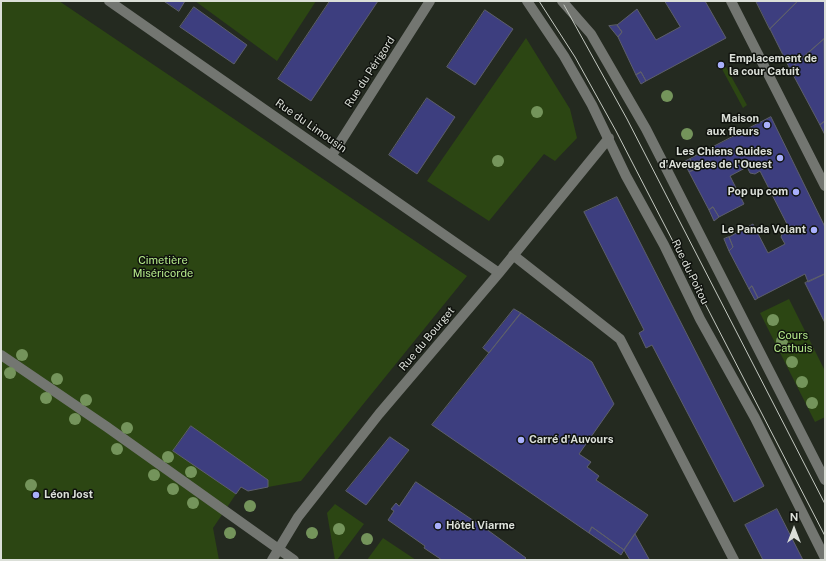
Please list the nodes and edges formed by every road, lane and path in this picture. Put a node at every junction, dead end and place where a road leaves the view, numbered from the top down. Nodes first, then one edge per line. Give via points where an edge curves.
1 (108, 1) edge
2 (430, 1) edge
3 (527, 1) edge
4 (730, 1) edge
5 (563, 3) edge
6 (609, 138) junction
7 (332, 155) junction
8 (825, 186) edge
9 (513, 255) junction
10 (499, 273) junction
11 (1, 355) edge
12 (825, 480) edge
13 (278, 550) junction
14 (825, 558) edge
15 (272, 560) edge
16 (294, 560) edge
17 (734, 560) edge

1 - 7 street, Rue du Limousin
2 - 7 street, Rue du Périgord
3 - 6 street, Rue du Poitou via 564,56
4 - 8 street
5 - 12 street via 591,34 646,129
6 - 9 street, Rue du Bourget
6 - 14 street, Rue du Poitou
7 - 10 street, Rue du Limousin
9 - 10 street, Rue du Bourget
9 - 17 street via 620,339
10 - 13 street, Rue du Bourget via 379,414 298,517
11 - 13 street via 107,427
13 - 15 street, Rue du Bourget
13 - 16 street

